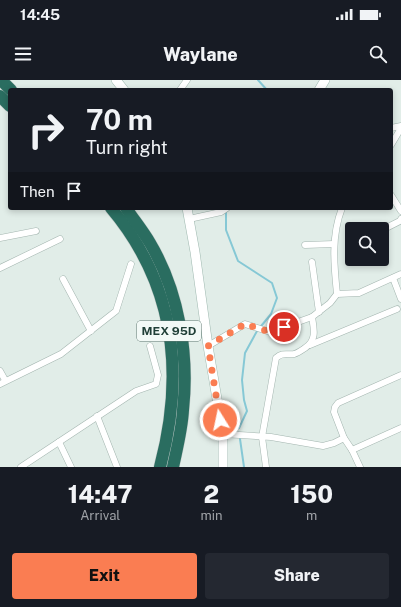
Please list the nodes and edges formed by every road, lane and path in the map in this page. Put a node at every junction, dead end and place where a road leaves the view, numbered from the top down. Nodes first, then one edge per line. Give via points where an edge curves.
1 (1, 80) edge
2 (116, 80) edge
3 (9, 88) edge
4 (122, 88) edge
5 (0, 96) edge
6 (8, 104) edge
7 (401, 127) edge
8 (393, 141) edge
9 (393, 197) edge
10 (113, 210) edge
11 (127, 210) edge
12 (187, 210) edge
13 (224, 210) edge
14 (341, 210) edge
15 (401, 211) edge
16 (189, 219) junction
17 (401, 220) edge
18 (389, 227) edge
19 (36, 231) dead end
20 (0, 238) edge
21 (60, 239) dead end
22 (334, 244) junction
23 (305, 245) dead end
24 (312, 262) dead end
25 (131, 264) dead end
26 (0, 268) edge
27 (401, 274) edge
28 (393, 278) junction
29 (63, 279) dead end
30 (337, 294) junction
31 (401, 299) edge
32 (397, 309) dead end
33 (319, 312) junction
34 (312, 317) junction
35 (91, 331) junction
36 (310, 345) junction
37 (150, 346) dead end
38 (208, 346) junction
39 (0, 371) edge
40 (401, 375) edge
41 (3, 382) edge
42 (98, 416) junction
43 (401, 428) edge
44 (223, 434) junction
45 (262, 437) junction
46 (344, 438) junction
47 (59, 442) junction
48 (352, 450) junction
49 (21, 467) edge
50 (71, 467) edge
51 (117, 467) edge
52 (160, 467) edge
53 (173, 467) edge
54 (223, 467) edge
55 (266, 467) edge
56 (360, 467) edge

1 - 3 highway
2 - 4 main road
5 - 6 highway
7 - 8 street
9 - 15 street
10 - 52 highway, MEX 95D via 134,238 148,264 170,334 173,363 172,403 170,425
11 - 53 highway, MEX 95D via 160,263 173,299 183,343 184,410
12 - 16 main road
13 - 16 street
14 - 22 street
16 - 38 main road
17 - 18 street
19 - 20 street
21 - 26 street
22 - 23 street
22 - 30 street
24 - 33 street
25 - 35 street via 116,311
27 - 28 street
28 - 30 street via 359,293
28 - 31 street
29 - 35 street
30 - 33 street
32 - 36 street
33 - 34 street
34 - 36 street via 315,332
34 - 38 street via 270,332 245,324
35 - 41 street via 61,354
36 - 45 street via 296,354 281,354 276,358
37 - 42 street via 158,375 156,384 136,390
38 - 44 main road
39 - 41 street
40 - 46 street via 334,407
42 - 47 street
42 - 51 street
43 - 48 street
44 - 45 street
44 - 54 main road
45 - 46 street via 323,446
45 - 55 street
46 - 48 street
47 - 49 street
47 - 50 street
48 - 56 street

